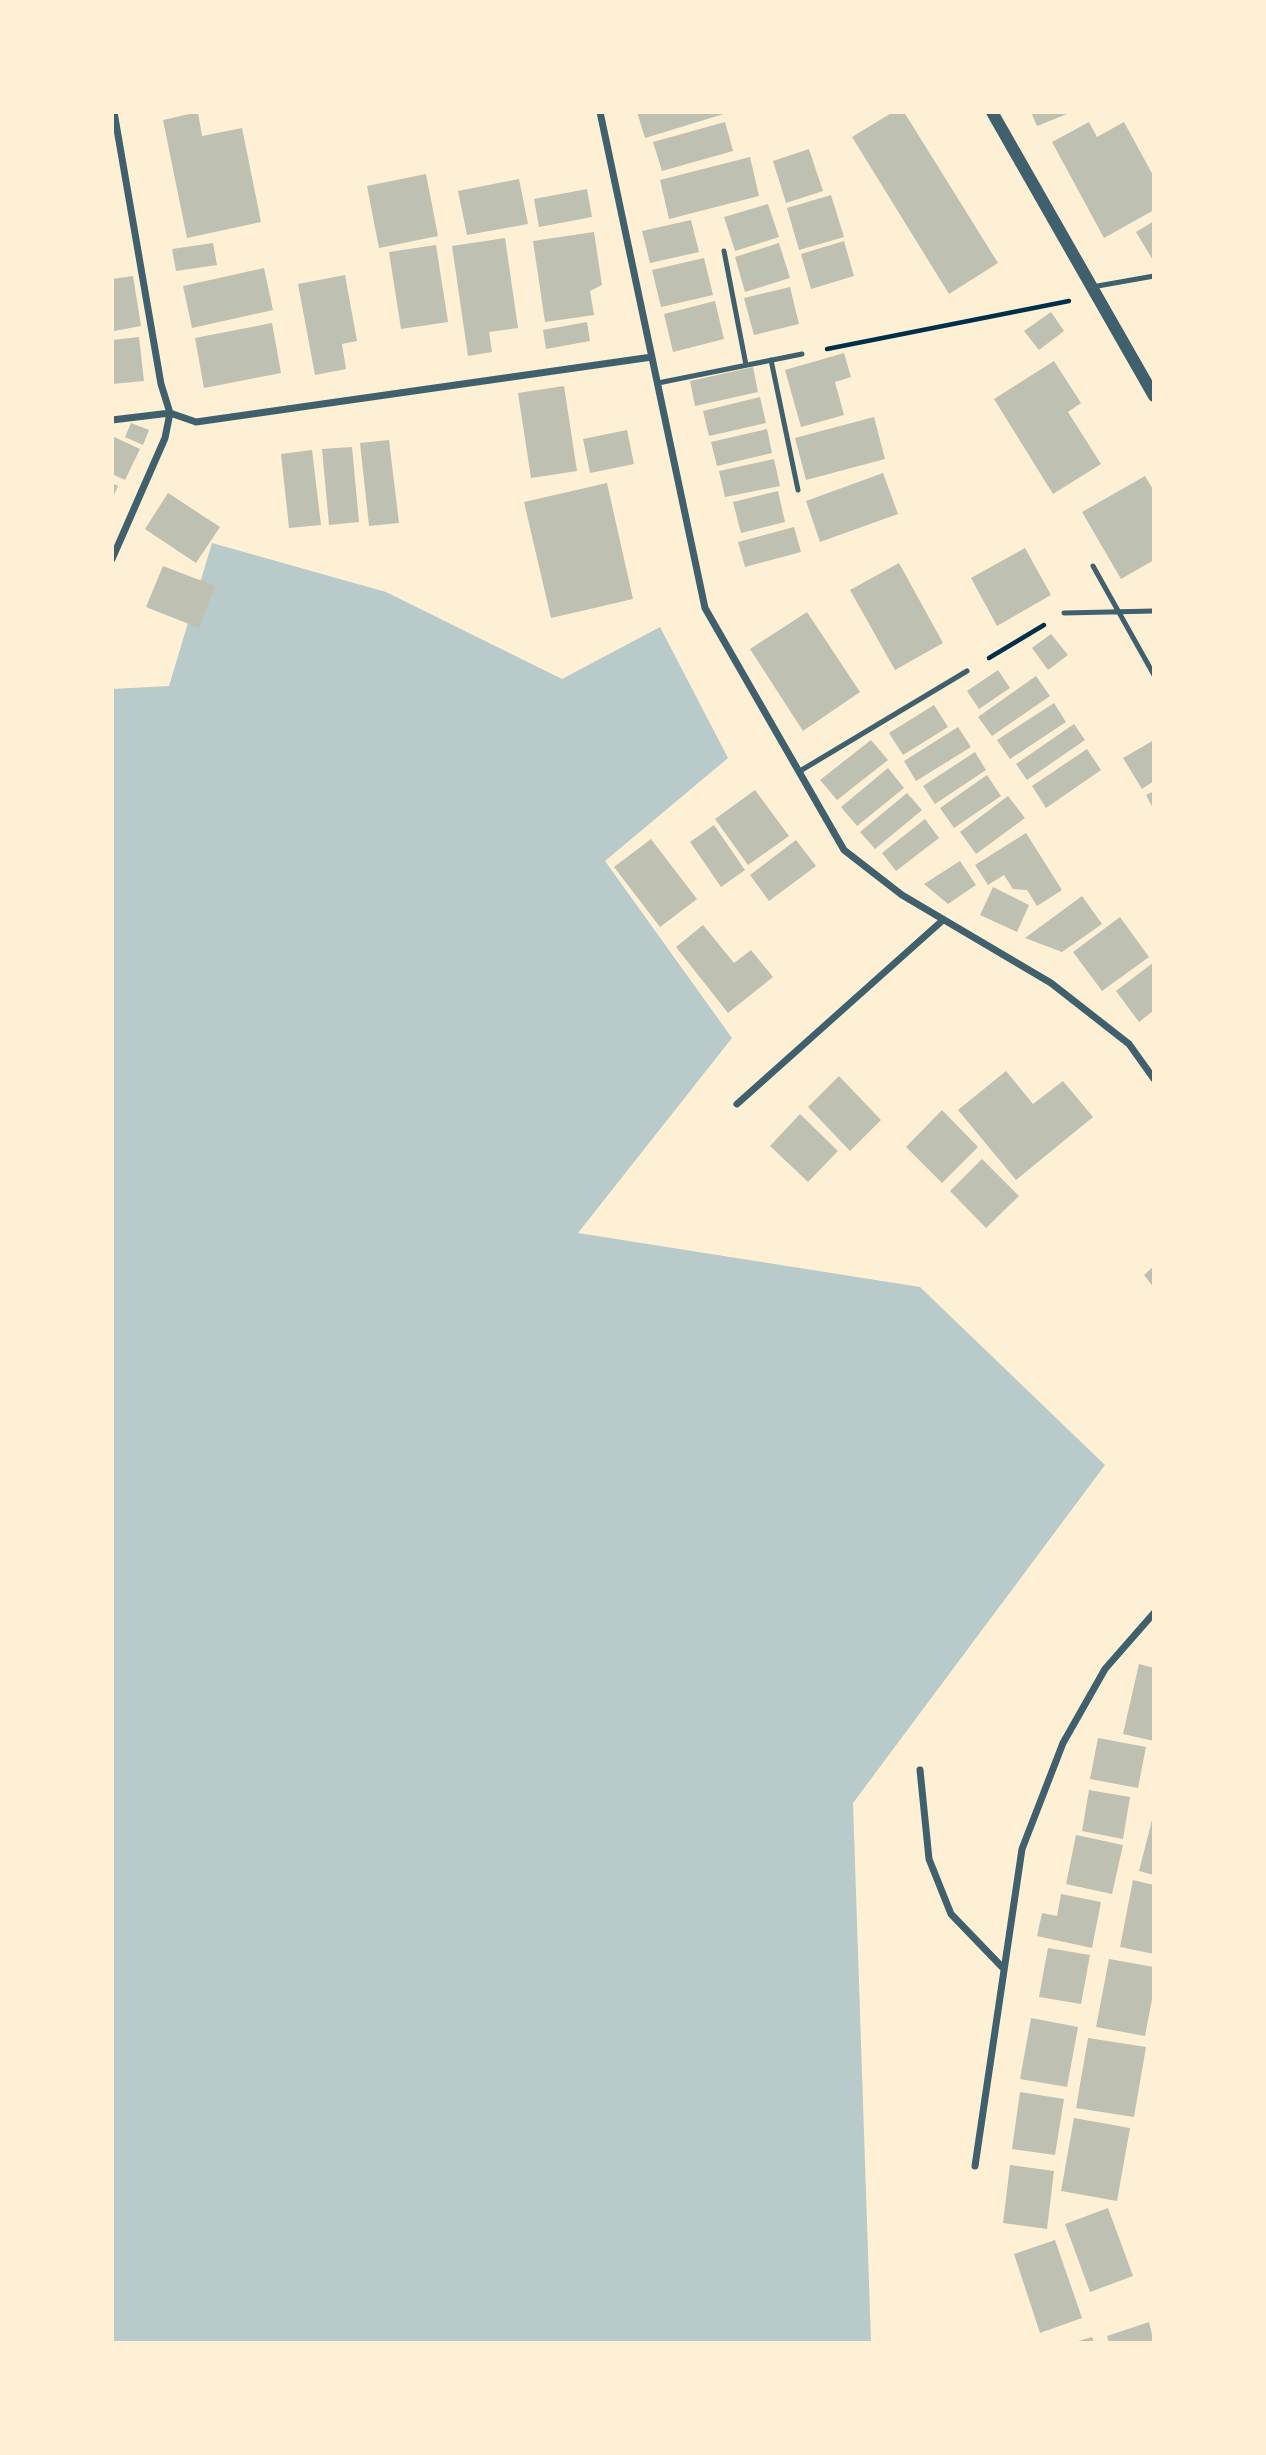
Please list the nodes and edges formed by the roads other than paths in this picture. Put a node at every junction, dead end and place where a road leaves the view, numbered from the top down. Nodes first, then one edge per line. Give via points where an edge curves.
1 (114, 112) edge
2 (600, 112) edge
3 (992, 112) edge
4 (724, 251) dead end
5 (1154, 276) edge
6 (1094, 291) junction
7 (802, 354) road end
8 (652, 357) junction
9 (771, 360) junction
10 (746, 365) junction
11 (658, 383) junction
12 (1154, 396) edge
13 (170, 413) junction
14 (112, 420) edge
15 (798, 491) dead end
16 (112, 559) edge
17 (1093, 566) dead end
18 (1154, 611) edge
19 (1121, 612) junction
20 (1064, 613) road end
21 (967, 671) road end
22 (1154, 676) edge
23 (800, 771) junction
24 (943, 920) junction
25 (1154, 1079) edge
26 (737, 1104) dead end
27 (1154, 1613) edge
28 (920, 1770) dead end
29 (1004, 1969) junction
30 (975, 2166) dead end

1 - 13 street via 161,384
2 - 8 street
3 - 6 street
4 - 10 lane
5 - 6 lane
6 - 12 street
7 - 9 lane
8 - 11 street
8 - 13 street via 196,422
9 - 10 lane
9 - 15 lane
10 - 11 lane
11 - 23 street via 705,608
13 - 14 street
13 - 16 street via 165,438
17 - 19 lane
18 - 19 lane
19 - 20 lane
19 - 22 lane
21 - 23 lane
23 - 24 street via 844,850
24 - 25 street via 1051,983 1129,1044
24 - 26 street
27 - 29 street via 1105,1669 1063,1743 1022,1849
28 - 29 street via 929,1859 951,1914
29 - 30 street

